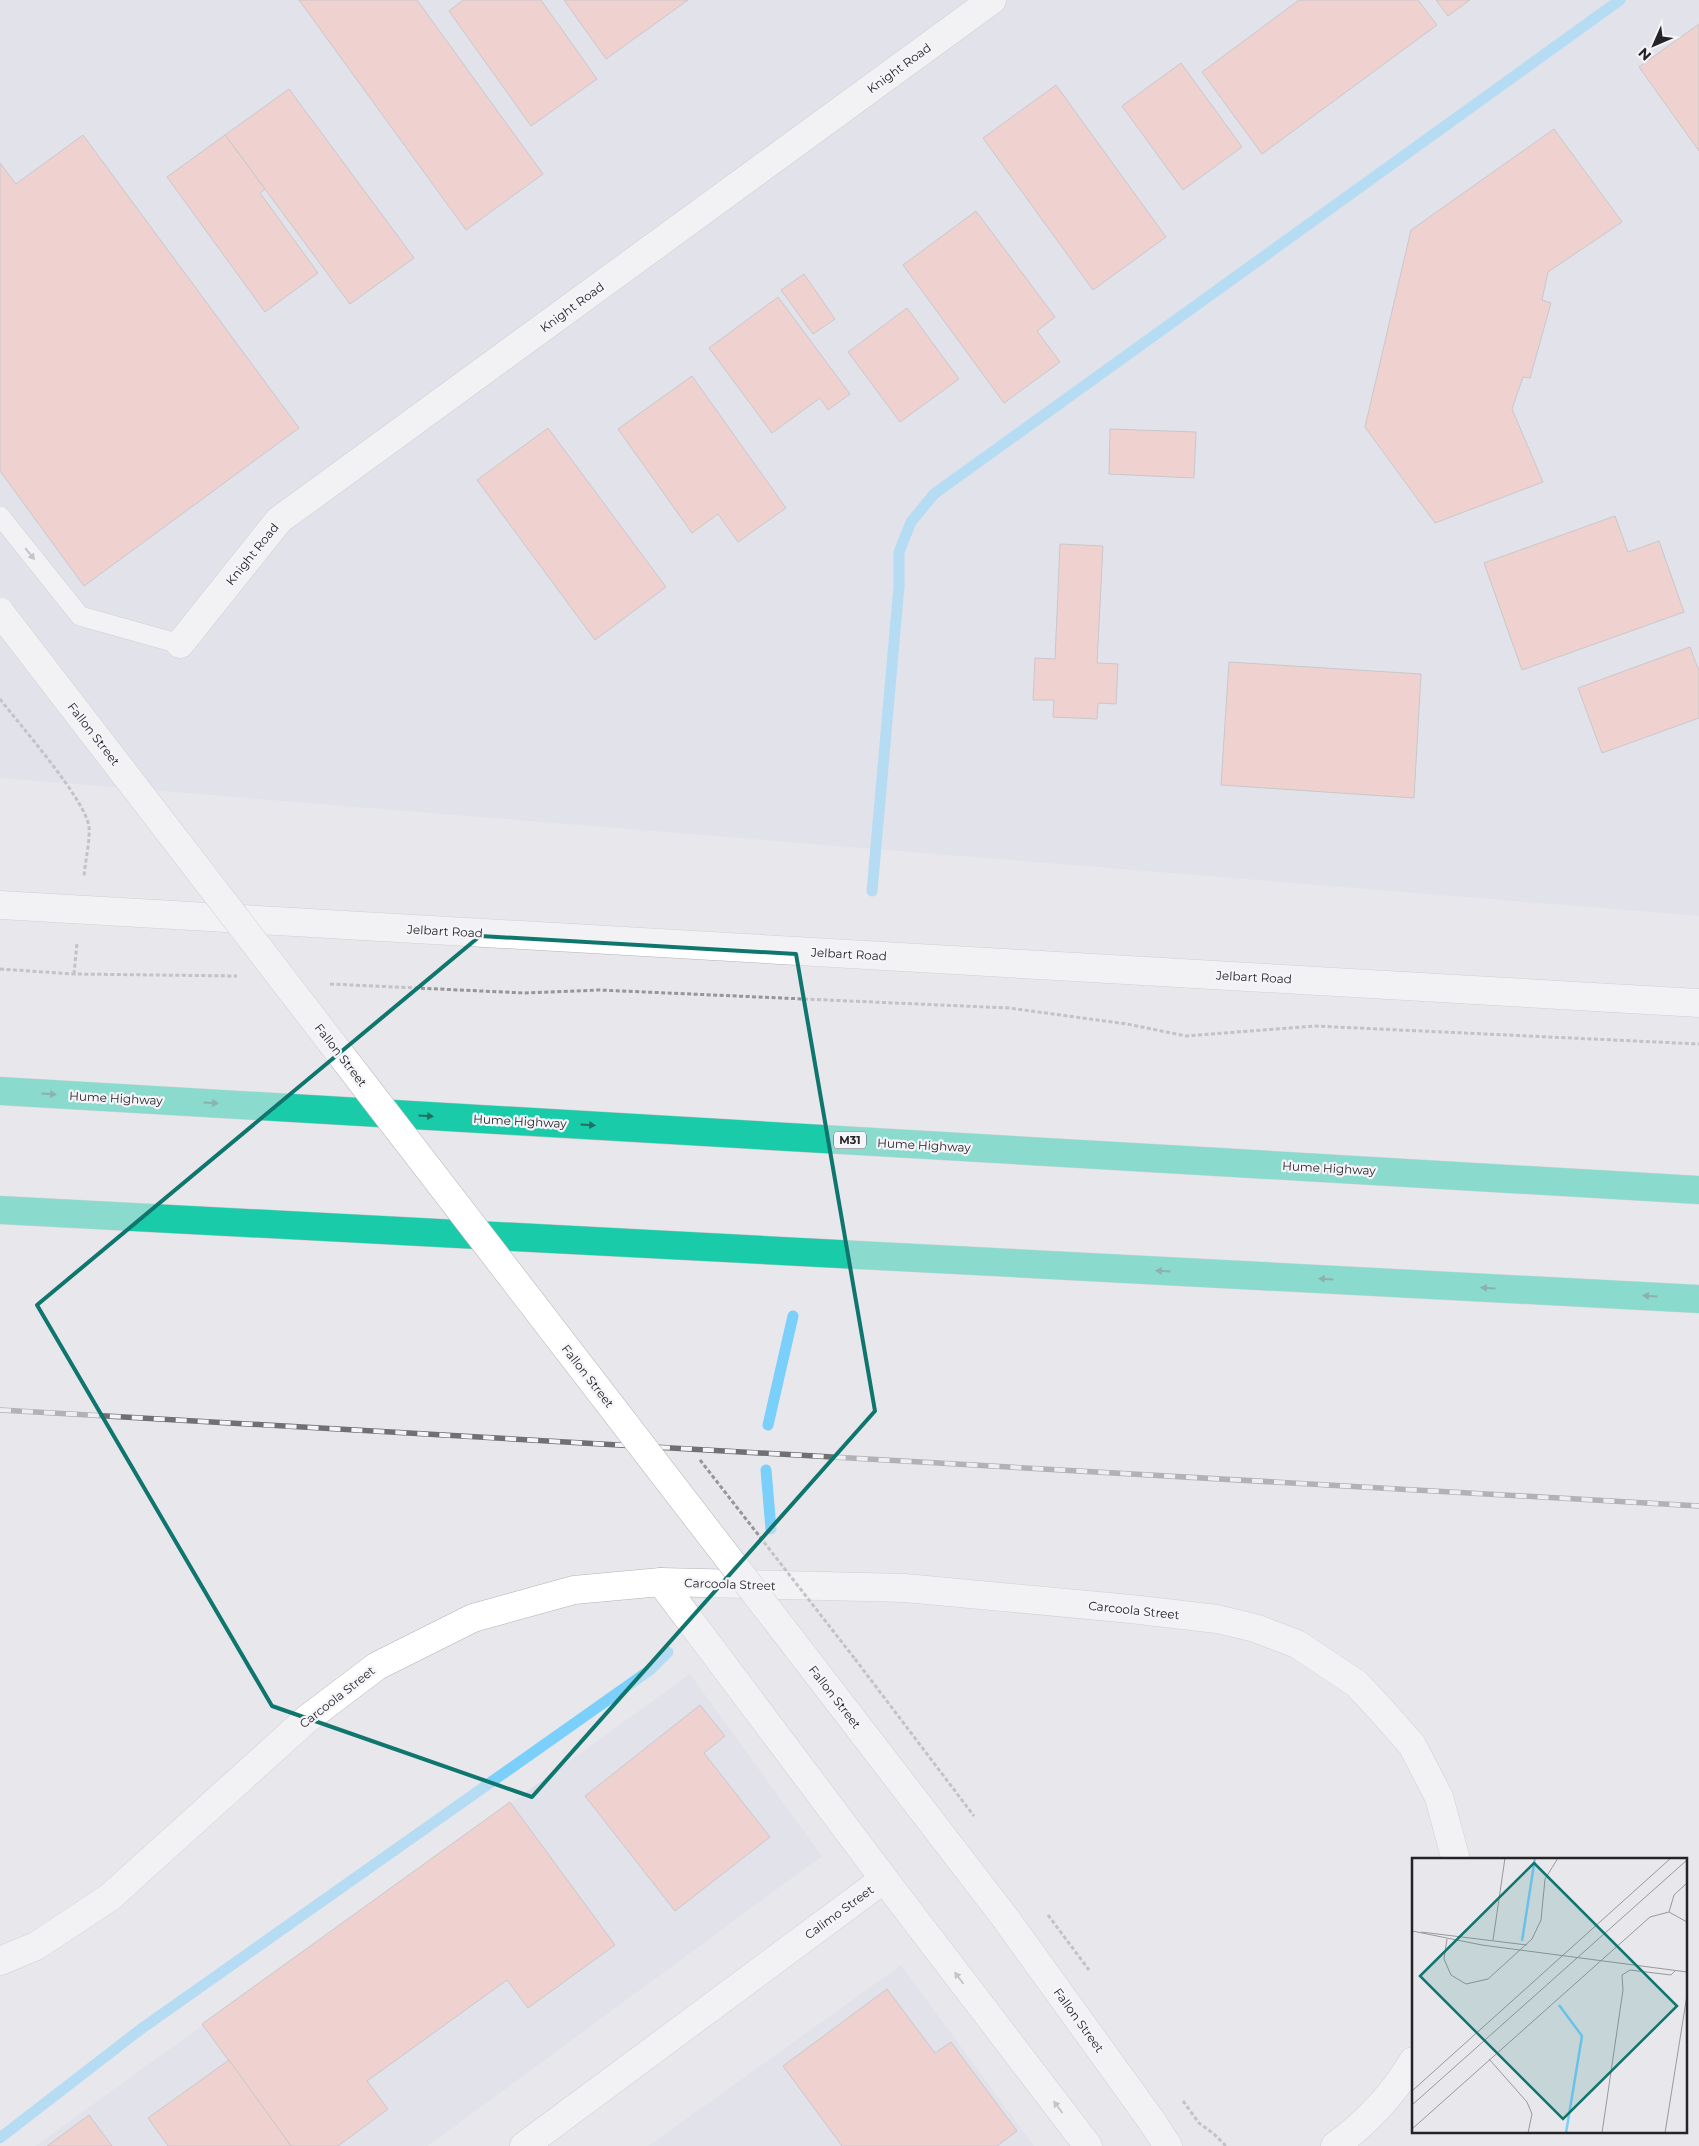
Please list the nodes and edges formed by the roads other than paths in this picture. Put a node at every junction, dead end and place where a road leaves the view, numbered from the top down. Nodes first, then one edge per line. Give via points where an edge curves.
1 (992, 0) edge
2 (0, 516) edge
3 (0, 612) edge
4 (180, 644) joint
5 (0, 905) edge
6 (1699, 1003) edge
7 (0, 1091) edge
8 (1699, 1190) edge
9 (0, 1210) edge
10 (1699, 1299) edge
11 (661, 1582) junction
12 (1455, 1858) edge
13 (884, 1879) junction
14 (0, 1961) edge
15 (1412, 2062) edge
16 (524, 2146) edge
17 (1088, 2146) edge
18 (1168, 2146) edge
19 (1335, 2146) edge

1 - 4 street, Knight Road via 279,520
2 -> 4 lane via 80,616
3 - 18 street, Fallon Street, bridge via 997,1907
5 - 6 street, Jelbart Road
7 -> 8 highway, Hume Highway / M31
10 -> 9 highway
11 - 12 street, Carcoola Street via 905,1588 1140,1610 1216,1619 1255,1628 1297,1644 1357,1684 1412,1744 1439,1797
11 - 13 street
11 - 14 street, Carcoola Street via 574,1590 473,1618 377,1666 307,1719 110,1896 36,1946
13 - 16 street, Calimo Street
17 -> 13 street, Calimo Street
15 - 19 street via 1386,2100 1359,2128

